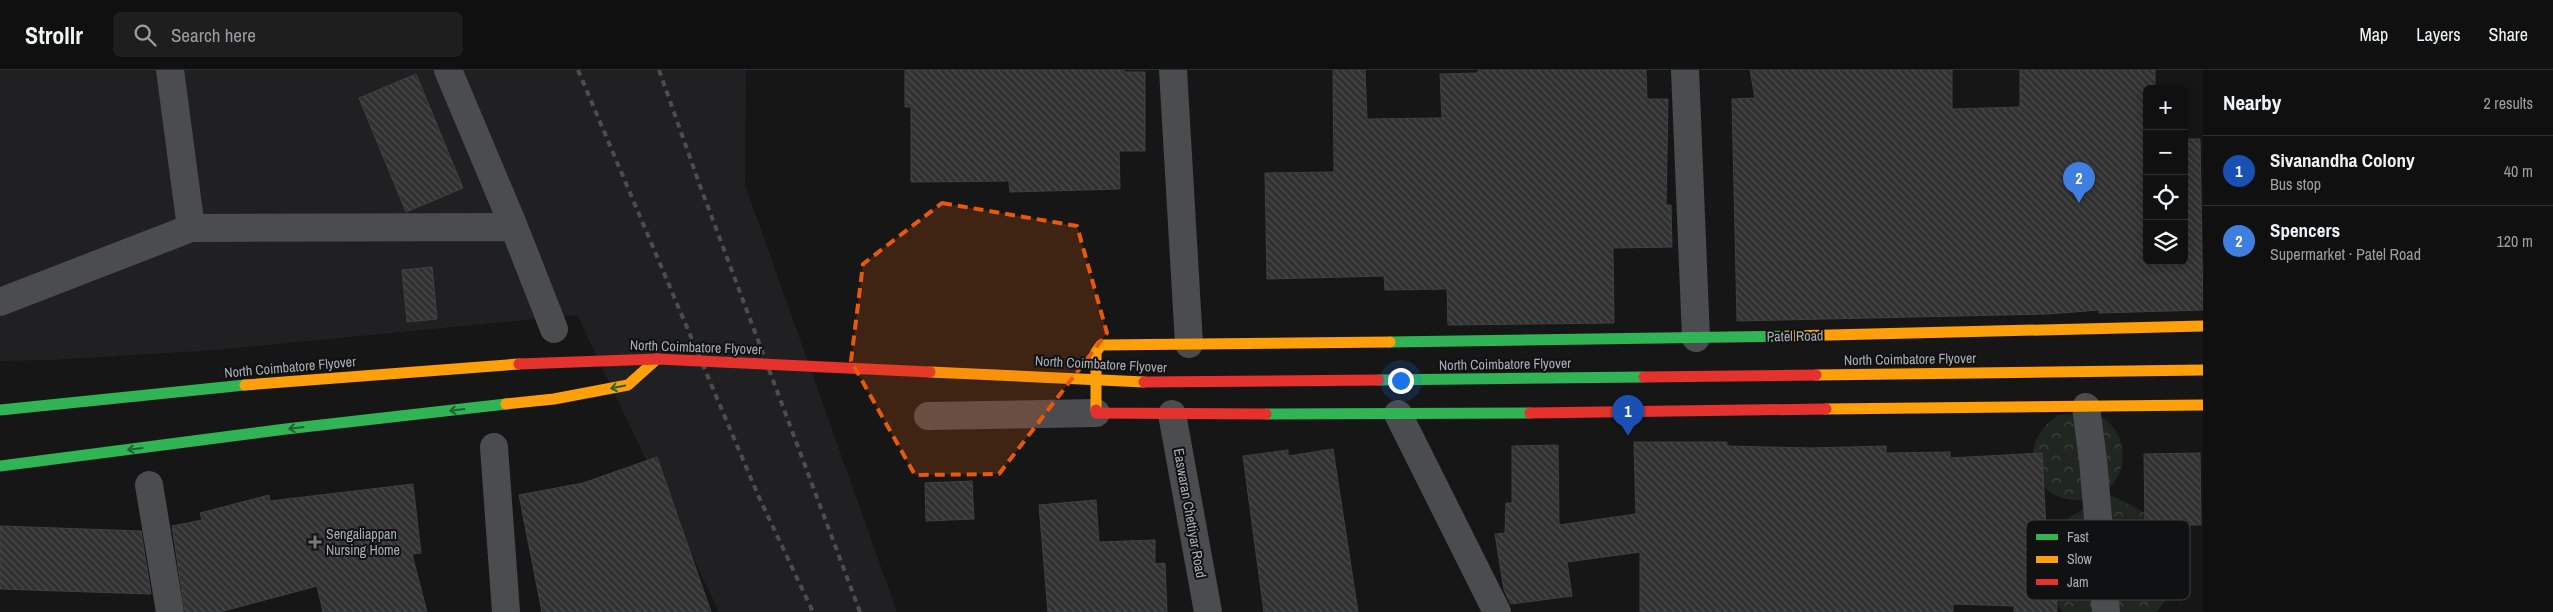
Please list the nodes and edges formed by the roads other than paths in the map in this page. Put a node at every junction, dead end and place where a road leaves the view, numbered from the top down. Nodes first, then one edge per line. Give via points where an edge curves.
1 (170, 70) edge
2 (448, 70) edge
3 (1173, 70) edge
4 (1685, 70) edge
5 (514, 227) junction
6 (191, 228) junction
7 (0, 302) edge
8 (2203, 326) edge
9 (554, 329) dead end
10 (1696, 338) junction
11 (1189, 344) junction
12 (657, 359) junction
13 (2203, 370) edge
14 (2203, 405) edge
15 (2086, 407) junction
16 (0, 410) edge
17 (1096, 413) junction
18 (1172, 414) junction
19 (1398, 414) junction
20 (928, 416) dead end
21 (494, 447) dead end
22 (0, 466) edge
23 (149, 485) dead end
24 (2098, 520) edge
25 (170, 612) edge
26 (506, 612) edge
27 (1208, 612) edge
28 (1496, 612) edge

1 - 6 street
2 - 5 street
3 - 11 street
4 - 10 street
5 - 6 street
5 - 9 street
6 - 7 street
8 - 10 main road, Patel Road
10 - 11 main road, Patel Road
11 - 17 main road, Patel Road via 1099,346 1096,352
12 - 13 main road, North Coimbatore Flyover, bridge via 1172,383
12 - 16 main road, North Coimbatore Flyover via 558,360
12 -> 22 main road via 628,385 554,399
14 - 15 main road
15 - 19 main road
15 - 24 street
17 - 18 main road
17 - 20 street
18 - 19 main road
18 - 27 street, Easwaran Chettiyar Road
19 - 28 street
21 - 26 street
23 - 25 street

